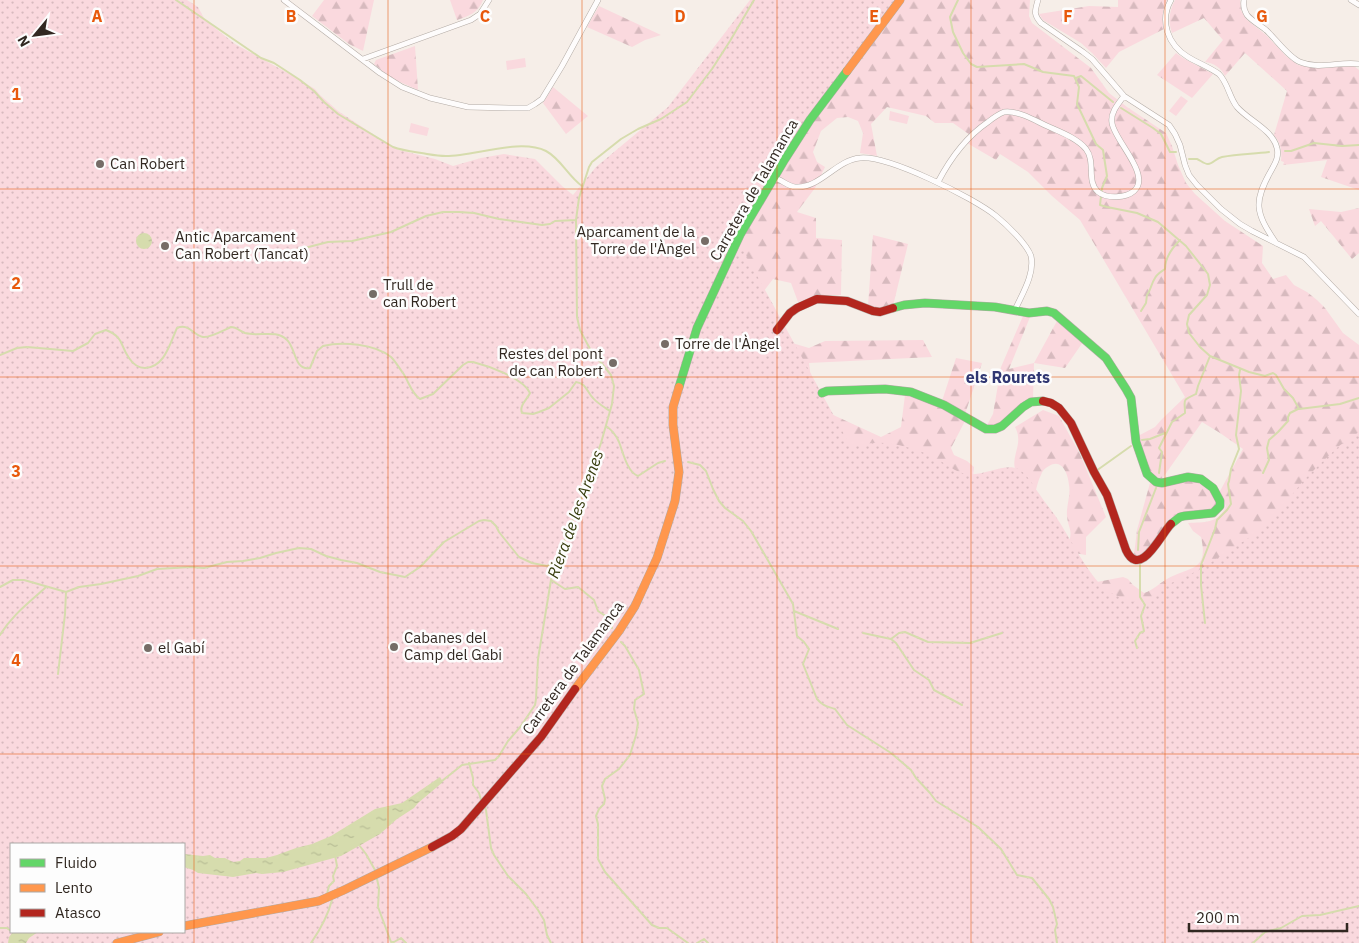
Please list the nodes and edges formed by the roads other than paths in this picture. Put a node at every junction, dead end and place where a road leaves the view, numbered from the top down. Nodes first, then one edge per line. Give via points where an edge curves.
1 (284, 0) edge
2 (488, 0) edge
3 (598, 0) edge
4 (900, 0) edge
5 (1038, 0) edge
6 (1171, 0) edge
7 (1244, 0) edge
8 (1351, 0) edge
9 (1359, 4) edge
10 (363, 59) junction
11 (1359, 64) edge
12 (1124, 96) junction
13 (774, 178) junction
14 (938, 182) junction
15 (1277, 243) junction
16 (1015, 310) junction
17 (1359, 314) edge
18 (777, 330) dead end
19 (822, 393) dead end
20 (185, 926) edge
21 (155, 933) edge
22 (118, 943) edge

1 - 10 street
2 - 10 street via 484,10 471,20
3 - 10 street via 544,96 528,108 468,107 430,98 393,82
4 - 13 street, Carretera de Talamanca via 810,120
5 - 12 street via 1035,12 1041,24 1087,55
6 - 15 street via 1166,20 1173,44 1186,57 1219,74 1238,108 1276,144 1277,160 1258,202 1260,215
7 - 11 street via 1248,15 1300,62 1327,66
8 - 9 street
12 - 14 street via 1114,111 1112,123 1138,174 1138,186 1128,194 1106,196 1096,190 1090,157 1079,143 1048,126 1005,112 978,129 963,144
12 - 15 street via 1169,125 1180,145 1189,175 1206,195 1240,224
13 - 14 street via 795,186 807,185 841,164 868,158
13 - 20 street, Carretera de Talamanca via 732,249 702,315 686,362 672,416 679,469 678,491 657,558 630,615 541,737 452,836 319,901
14 - 16 street via 997,216 1026,247 1032,267
15 - 17 street via 1307,260
16 - 18 street via 925,303 880,312 847,301 817,299 797,308
16 - 19 street via 1054,313 1098,350 1131,398 1136,442 1147,474 1162,483 1188,477 1201,479 1217,494 1220,501 1218,510 1179,517 1150,553 1137,560 1129,556 1124,547 1107,496 1091,469 1076,430 1054,404 1043,400 1032,402 1002,426 990,430 944,405 911,392 828,390
21 - 22 street

